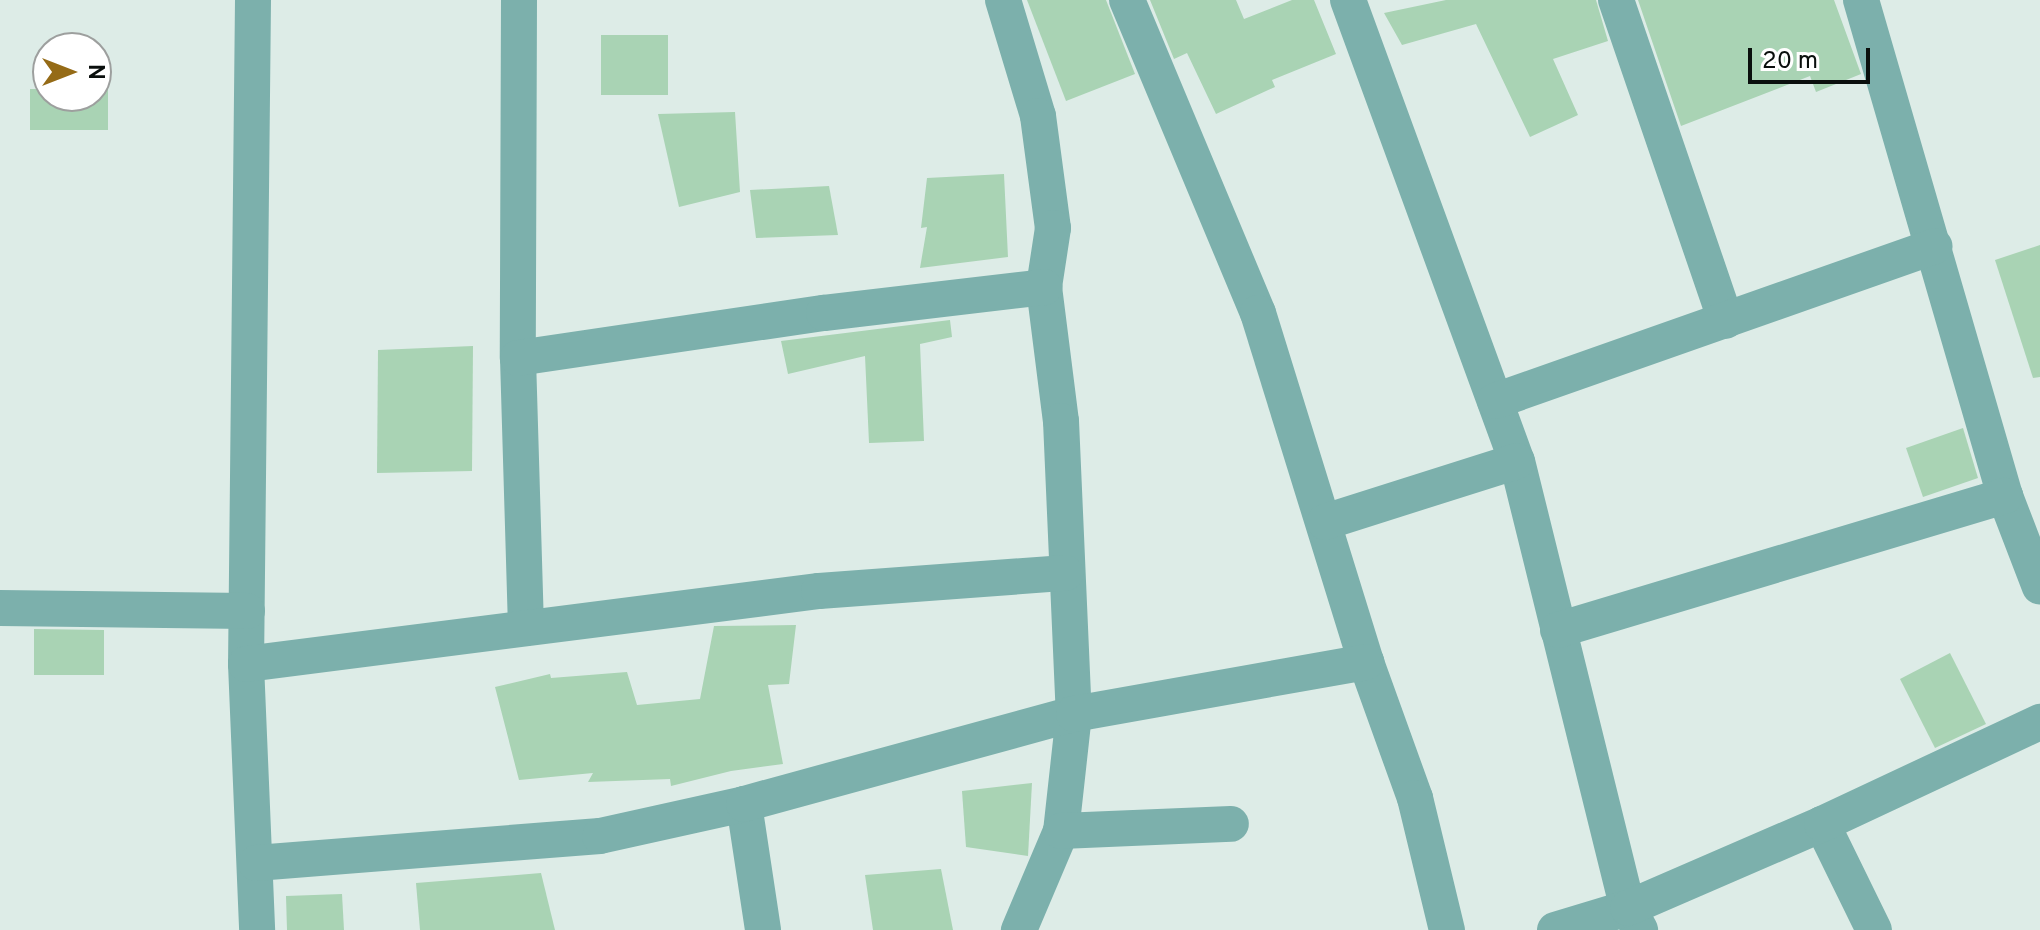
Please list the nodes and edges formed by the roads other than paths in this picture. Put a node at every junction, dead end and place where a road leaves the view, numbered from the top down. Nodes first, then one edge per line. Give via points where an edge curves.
1 (253, 0) edge
2 (519, 0) edge
3 (1003, 0) edge
4 (1127, 0) edge
5 (1348, 0) edge
6 (1616, 0) edge
7 (1861, 0) edge
8 (1934, 246) junction
9 (1044, 287) junction
10 (1726, 321) junction
11 (518, 358) junction
12 (1495, 401) junction
13 (1517, 461) junction
14 (2005, 496) junction
15 (1325, 522) junction
16 (1065, 573) junction
17 (2040, 587) edge
18 (0, 608) edge
19 (247, 611) junction
20 (526, 628) junction
21 (1558, 630) junction
22 (1366, 662) junction
23 (246, 664) junction
24 (1074, 714) junction
25 (2040, 722) edge
26 (744, 804) junction
27 (1231, 824) dead end
28 (1822, 824) junction
29 (1061, 831) junction
30 (256, 863) junction
31 (1634, 919) edge
32 (257, 930) edge
33 (763, 930) edge
34 (1019, 930) edge
35 (1447, 930) edge
36 (1555, 930) edge
37 (1874, 930) edge

1 - 19 street
2 - 11 street
3 - 9 street via 1038,116 1047,172 1053,228
4 - 15 street via 1258,313
5 - 12 street
6 - 10 street
7 - 8 street
8 - 10 street
8 - 14 street
9 - 11 street
9 - 16 street via 1061,421
10 - 12 street
11 - 20 street
12 - 13 street
13 - 15 street
13 - 21 street
14 - 17 street
14 - 21 street
15 - 22 street
16 - 20 street via 819,591
16 - 24 street
18 - 19 street
19 - 23 street
20 - 23 street
21 - 31 street
22 - 24 street
22 - 35 street via 1415,798
23 - 30 street
24 - 26 street
24 - 29 street
25 - 28 street
26 - 30 street via 600,836
26 - 33 street
27 - 29 street
28 - 31 street
28 - 37 street
29 - 34 street
30 - 32 street
31 - 36 street

